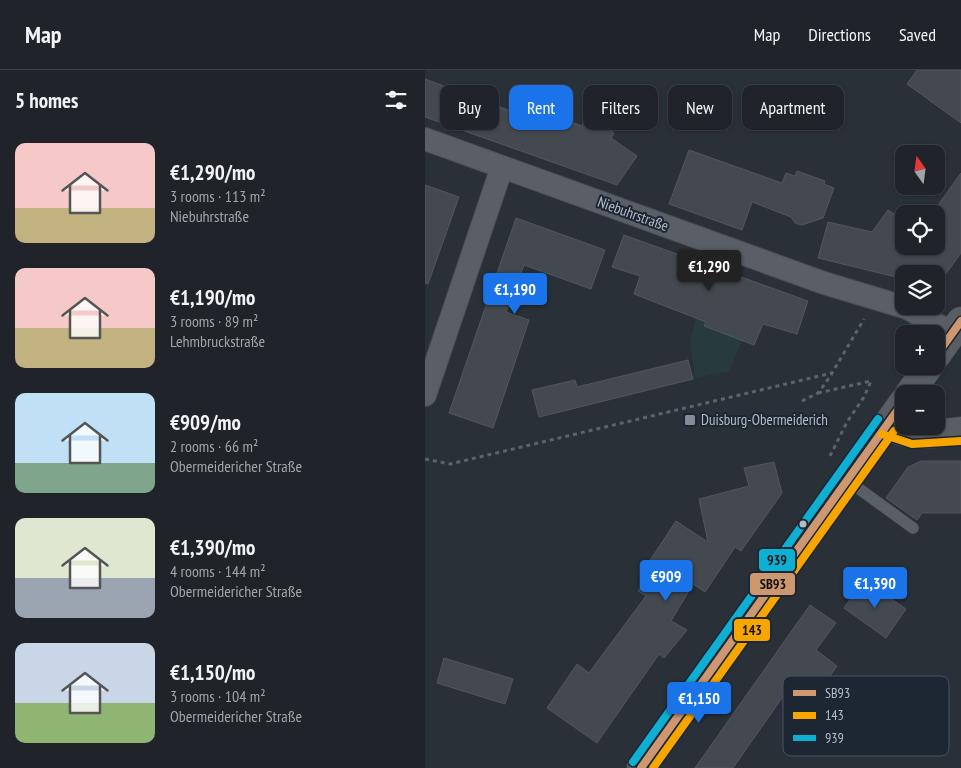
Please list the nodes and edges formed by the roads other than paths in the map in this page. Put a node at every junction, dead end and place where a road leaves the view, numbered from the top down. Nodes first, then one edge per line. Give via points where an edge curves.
1 (425, 139) edge
2 (503, 167) junction
3 (957, 327) edge
4 (945, 344) edge
5 (425, 395) edge
6 (895, 413) edge
7 (886, 425) junction
8 (961, 431) edge
9 (847, 480) junction
10 (913, 528) dead end
11 (641, 768) edge

1 - 2 street, Niebuhrstraße
2 - 3 street, Niebuhrstraße
2 - 5 street
3 - 4 main road
6 - 7 main road
7 - 8 main road via 897,432 911,434
7 - 9 main road
9 - 10 lane
9 - 11 main road

